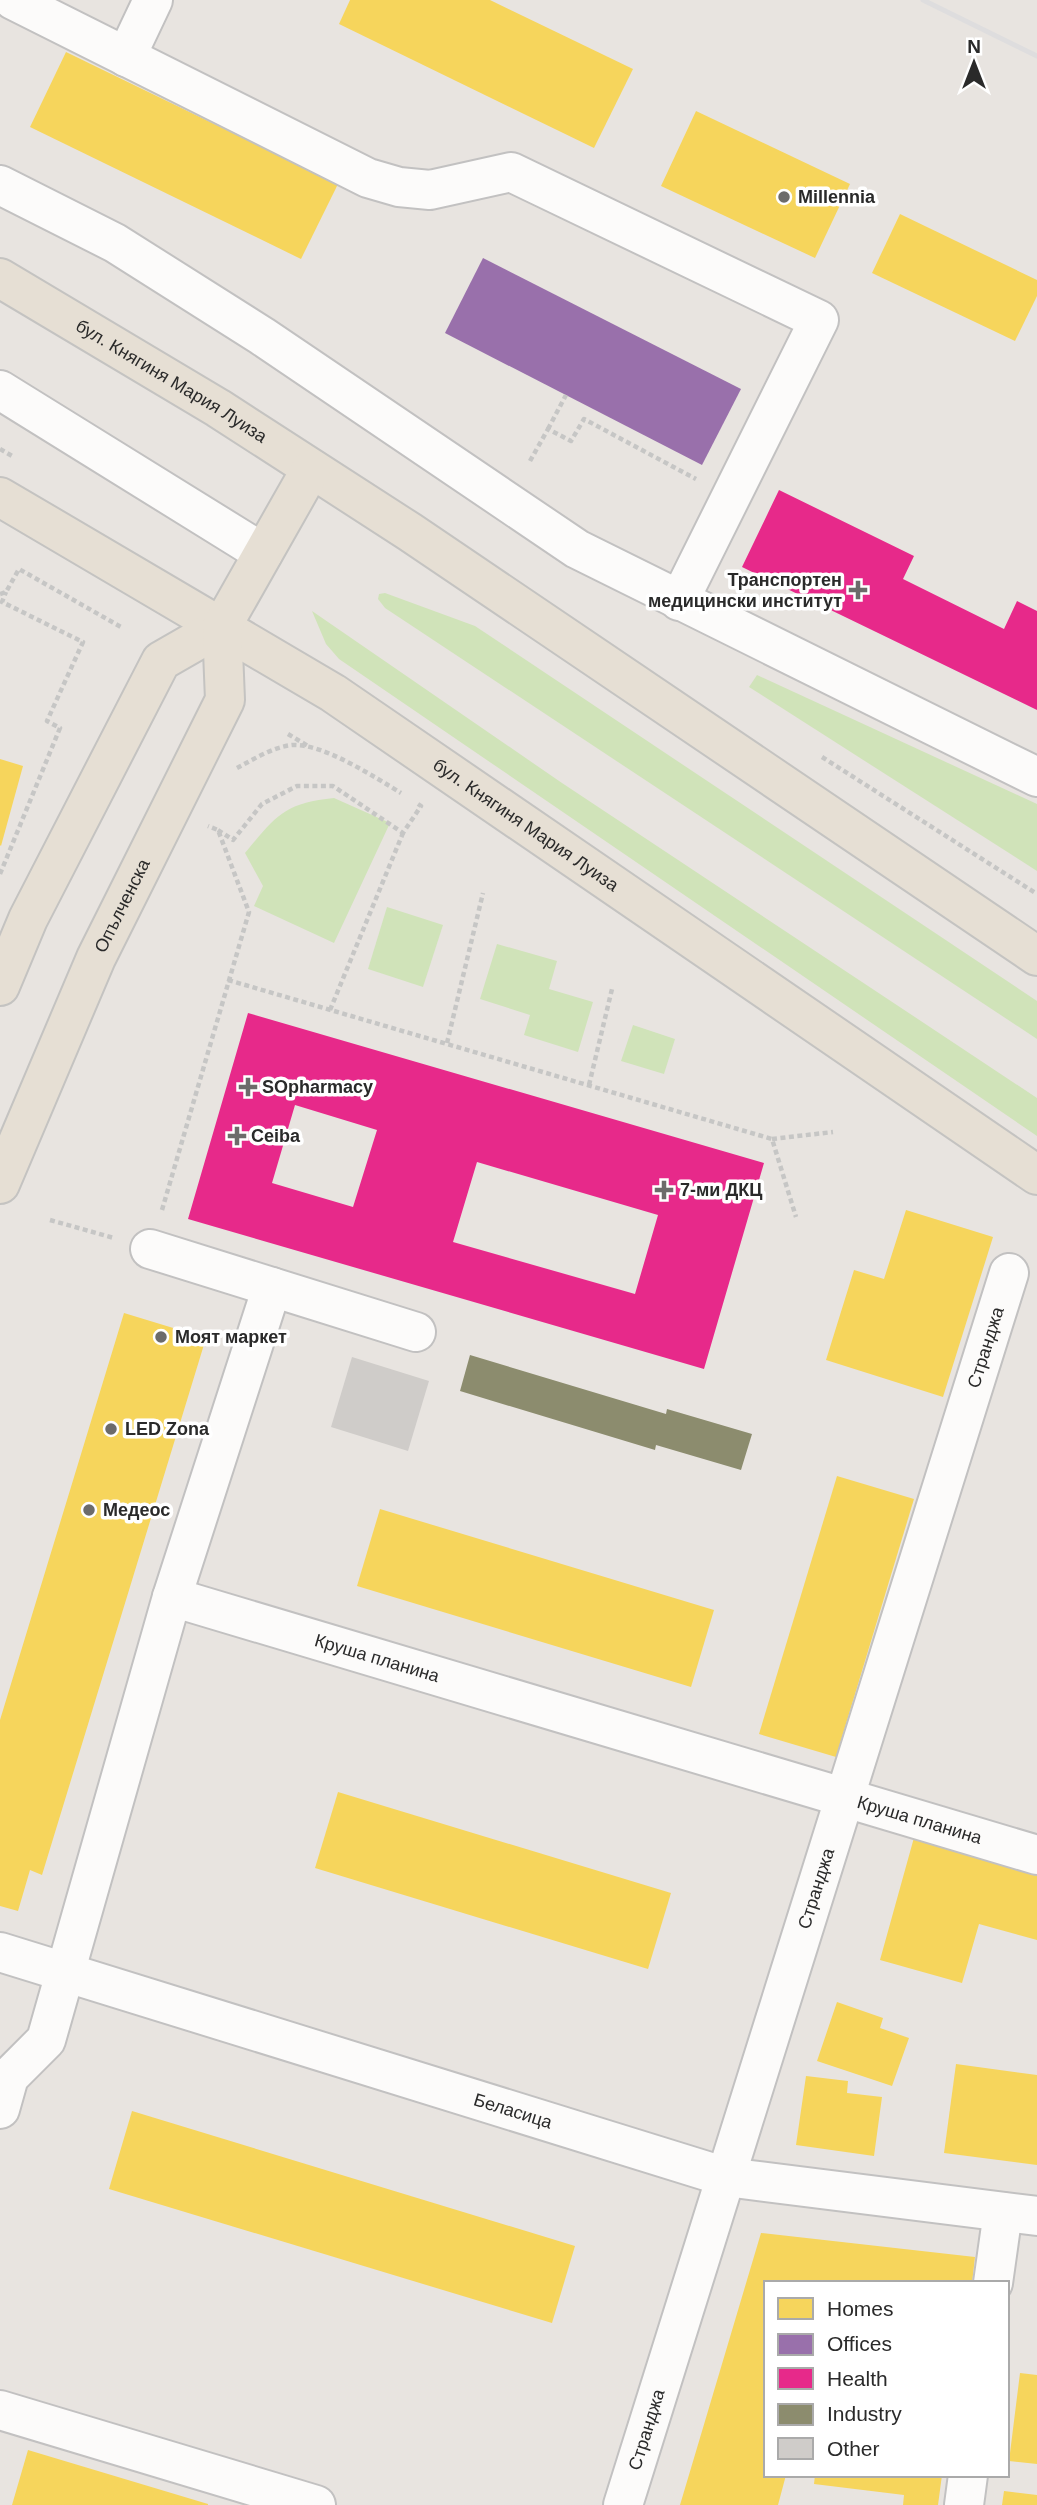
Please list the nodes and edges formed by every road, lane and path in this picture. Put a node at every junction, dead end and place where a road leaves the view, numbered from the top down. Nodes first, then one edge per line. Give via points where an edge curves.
1 (13, 0) edge
2 (153, 0) edge
3 (126, 57) junction
4 (0, 185) edge
5 (0, 278) edge
6 (0, 390) edge
7 (566, 395) dead end
8 (548, 429) junction
9 (530, 461) dead end
10 (311, 469) junction
11 (0, 497) edge
12 (730, 498) junction
13 (263, 553) junction
14 (3, 593) edge
15 (679, 601) junction
16 (103, 605) dead end
17 (98, 613) junction
18 (222, 626) junction
19 (121, 627) dead end
20 (288, 734) dead end
21 (311, 748) junction
22 (229, 773) dead end
23 (1037, 777) edge
24 (198, 821) dead end
25 (218, 830) junction
26 (403, 833) junction
27 (0, 874) edge
28 (483, 893) dead end
29 (1037, 956) edge
30 (229, 980) junction
31 (0, 986) edge
32 (612, 989) dead end
33 (330, 1010) junction
34 (447, 1043) junction
35 (589, 1086) junction
36 (833, 1132) dead end
37 (772, 1139) junction
38 (1037, 1175) edge
39 (0, 1184) edge
40 (796, 1217) dead end
41 (50, 1220) dead end
42 (150, 1249) junction
43 (1009, 1273) dead end
44 (272, 1287) junction
45 (416, 1332) dead end
46 (172, 1597) junction
47 (846, 1798) junction
48 (1037, 1855) edge
49 (0, 1952) edge
50 (64, 1972) junction
51 (0, 2109) edge
52 (726, 2177) junction
53 (1020, 2214) edge
54 (994, 2281) edge
55 (0, 2410) edge
56 (968, 2477) edge
57 (316, 2505) edge
58 (623, 2505) edge
59 (964, 2505) edge

1 - 3 street
2 - 3 street
3 - 12 street via 368,178 398,187 430,190 511,172 819,320
4 - 15 street via 115,243 262,336 577,549
5 - 10 main road, бул. Княгиня Мария Луиза
6 - 13 street
7 - 8 path
8 - 9 path
8 - 12 path via 571,441 584,419
10 - 13 main road
10 - 29 main road, бул. Княгиня Мария Луиза
11 - 18 main road, бул. Княгиня Мария Луиза
12 - 15 street
13 - 18 main road
14 - 17 path via 19,569
14 - 27 path via 2,602 83,642 47,721 60,728
15 - 23 street
16 - 17 path
17 - 19 path
18 - 31 main road via 161,661 29,919
18 - 38 main road, бул. Княгиня Мария Луиза via 436,761
18 - 39 main road, Опълченска via 225,700 96,958
20 - 21 path
21 - 22 path via 293,745 265,753
21 - 26 path via 356,765 421,806
24 - 25 path
25 - 26 path via 233,840 262,804 297,786 333,786
25 - 30 path via 249,912
26 - 33 path
28 - 34 path
30 - 33 path
30 - 42 path
32 - 35 path
33 - 34 path
34 - 35 path
35 - 37 path
36 - 37 path
37 - 40 path
41 - 42 path
42 - 44 street
43 - 47 street, Странджа
44 - 45 street
44 - 46 street
46 - 47 street, Круша планина
46 - 50 street
47 - 48 street, Круша планина
47 - 52 street, Странджа
49 - 50 street, Беласица
50 - 51 street via 46,2040 9,2077
50 - 52 street, Беласица
52 - 53 street, Беласица
52 - 58 street, Странджа
53 - 54 street
55 - 57 street
56 - 59 street

